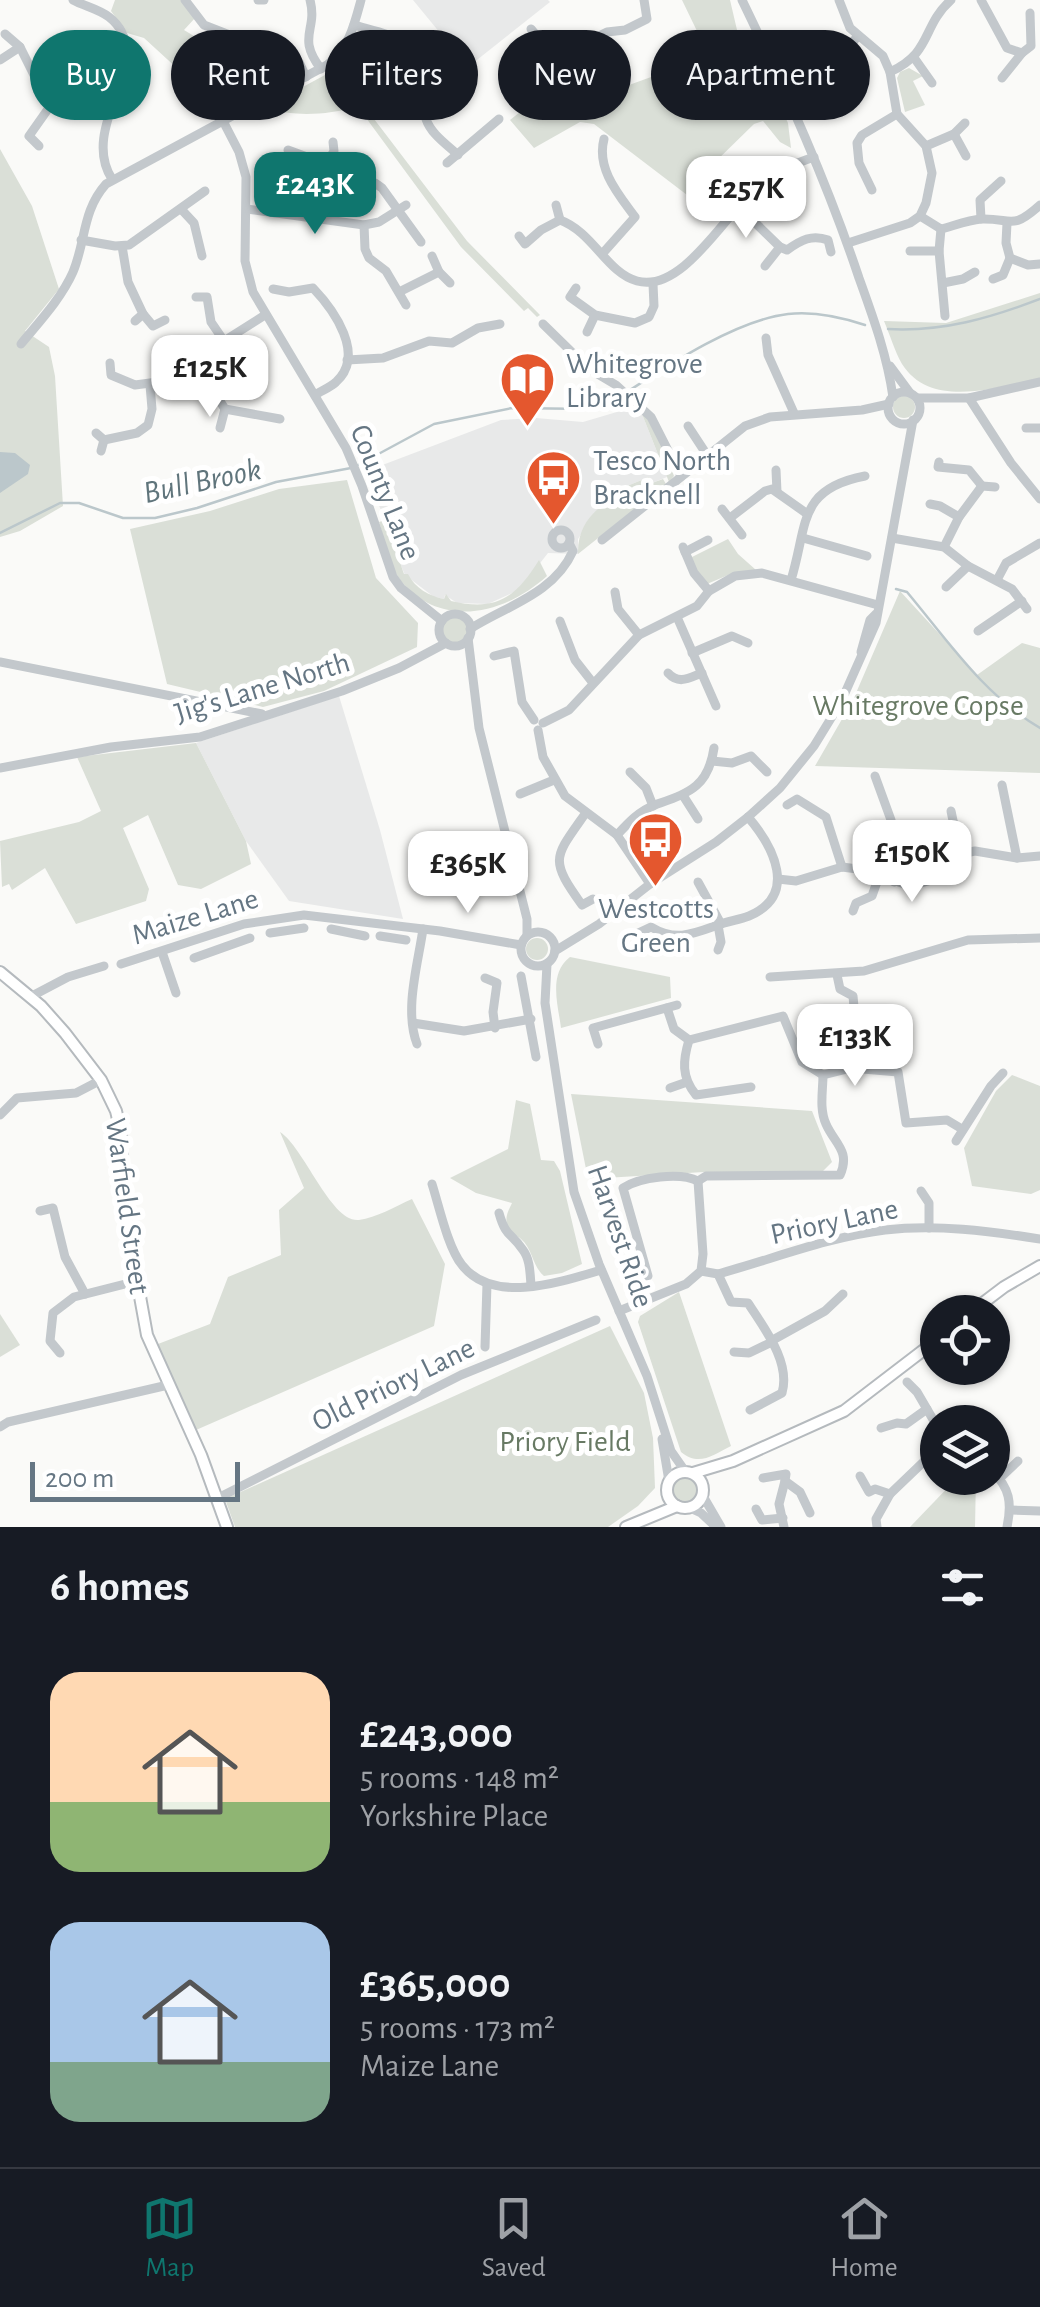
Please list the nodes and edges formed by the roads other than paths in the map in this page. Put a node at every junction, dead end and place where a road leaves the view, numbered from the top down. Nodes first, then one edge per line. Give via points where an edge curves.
1 (73, 0) edge
2 (185, 0) edge
3 (310, 0) edge
4 (361, 0) edge
5 (644, 0) edge
6 (742, 0) edge
7 (840, 0) edge
8 (951, 0) edge
9 (982, 0) edge
10 (1030, 14) dead end
11 (354, 25) junction
12 (117, 30) edge
13 (625, 30) edge
14 (852, 30) edge
15 (5, 34) dead end
16 (20, 47) junction
17 (870, 47) edge
18 (1022, 53) junction
19 (915, 58) junction
20 (0, 60) edge
21 (30, 67) edge
22 (321, 69) junction
23 (890, 72) junction
24 (306, 77) junction
25 (1002, 78) dead end
26 (932, 82) dead end
27 (897, 114) junction
28 (39, 120) edge
29 (106, 120) edge
30 (498, 120) edge
31 (223, 121) junction
32 (966, 123) dead end
33 (954, 134) junction
34 (604, 140) dead end
35 (333, 142) dead end
36 (40, 146) dead end
37 (926, 146) junction
38 (288, 150) dead end
39 (458, 154) junction
40 (966, 156) dead end
41 (814, 157) junction
42 (447, 163) dead end
43 (326, 164) junction
44 (112, 179) junction
45 (1001, 181) dead end
46 (374, 183) dead end
47 (208, 190) dead end
48 (872, 190) dead end
49 (1040, 204) edge
50 (556, 205) dead end
51 (402, 207) junction
52 (739, 207) junction
53 (181, 209) junction
54 (247, 209) junction
55 (313, 216) junction
56 (920, 216) junction
57 (981, 219) junction
58 (560, 220) junction
59 (1007, 223) junction
60 (364, 225) junction
61 (941, 229) junction
62 (81, 240) junction
63 (522, 240) dead end
64 (421, 242) dead end
65 (848, 244) junction
66 (122, 246) junction
67 (780, 247) junction
68 (938, 251) junction
69 (832, 252) dead end
70 (910, 252) dead end
71 (603, 253) junction
72 (202, 256) dead end
73 (432, 256) dead end
74 (1010, 258) junction
75 (1040, 264) edge
76 (765, 266) dead end
77 (439, 272) junction
78 (975, 272) dead end
79 (320, 278) dead end
80 (992, 279) dead end
81 (943, 282) junction
82 (450, 283) dead end
83 (653, 284) junction
84 (314, 288) junction
85 (576, 288) dead end
86 (273, 290) dead end
87 (399, 292) junction
88 (203, 294) dead end
89 (406, 305) dead end
90 (595, 315) junction
91 (265, 316) junction
92 (945, 316) dead end
93 (165, 320) dead end
94 (500, 324) dead end
95 (544, 324) dead end
96 (587, 332) dead end
97 (766, 338) dead end
98 (224, 341) junction
99 (21, 344) dead end
100 (348, 360) junction
101 (110, 363) dead end
102 (888, 364) junction
103 (202, 373) junction
104 (1040, 382) edge
105 (150, 385) junction
106 (315, 395) junction
107 (913, 396) junction
108 (969, 398) junction
109 (947, 399) junction
110 (890, 400) junction
111 (282, 405) dead end
112 (225, 409) junction
113 (862, 410) junction
114 (794, 413) junction
115 (916, 416) junction
116 (896, 421) junction
117 (688, 426) dead end
118 (220, 428) dead end
119 (1026, 428) dead end
120 (1040, 428) edge
121 (101, 451) dead end
122 (707, 455) junction
123 (906, 456) junction
124 (776, 470) dead end
125 (944, 470) dead end
126 (682, 476) junction
127 (865, 476) dead end
128 (982, 486) junction
129 (995, 487) dead end
130 (777, 492) junction
131 (1040, 498) edge
132 (933, 502) dead end
133 (806, 513) junction
134 (958, 517) junction
135 (742, 535) dead end
136 (803, 538) junction
137 (892, 538) junction
138 (602, 540) dead end
139 (708, 540) dead end
140 (1040, 543) edge
141 (565, 546) dead end
142 (944, 547) junction
143 (866, 556) dead end
144 (968, 566) junction
145 (791, 580) junction
146 (997, 580) junction
147 (946, 587) dead end
148 (710, 591) junction
149 (614, 592) dead end
150 (877, 610) junction
151 (498, 614) junction
152 (463, 616) junction
153 (677, 617) junction
154 (560, 621) dead end
155 (444, 622) junction
156 (978, 631) dead end
157 (469, 634) junction
158 (639, 635) junction
159 (748, 643) dead end
160 (450, 644) junction
161 (692, 653) junction
162 (494, 656) dead end
163 (415, 658) junction
164 (0, 662) edge
165 (471, 666) junction
166 (702, 673) junction
167 (668, 674) dead end
168 (592, 684) junction
169 (716, 706) dead end
170 (265, 714) junction
171 (538, 724) junction
172 (714, 748) dead end
173 (712, 761) junction
174 (0, 768) edge
175 (630, 772) dead end
176 (767, 772) dead end
177 (875, 776) dead end
178 (554, 780) junction
179 (1002, 785) dead end
180 (520, 794) dead end
181 (684, 797) junction
182 (787, 805) dead end
183 (653, 806) junction
184 (950, 810) dead end
185 (585, 814) junction
186 (748, 817) junction
187 (698, 820) dead end
188 (617, 834) junction
189 (960, 854) junction
190 (1040, 856) edge
191 (1018, 858) junction
192 (842, 867) junction
193 (879, 876) junction
194 (778, 879) junction
195 (698, 882) dead end
196 (894, 882) junction
197 (650, 884) junction
198 (519, 890) junction
199 (592, 899) dead end
200 (853, 912) dead end
201 (282, 916) junction
202 (349, 918) junction
203 (393, 924) junction
204 (720, 924) junction
205 (304, 928) dead end
206 (331, 929) dead end
207 (423, 929) junction
208 (225, 930) junction
209 (347, 930) junction
210 (284, 931) junction
211 (270, 933) dead end
212 (546, 935) junction
213 (579, 935) junction
214 (634, 935) dead end
215 (365, 936) dead end
216 (250, 938) dead end
217 (1040, 938) edge
218 (406, 940) dead end
219 (524, 940) junction
220 (231, 944) junction
221 (718, 950) dead end
222 (555, 951) junction
223 (162, 952) junction
224 (194, 958) dead end
225 (121, 964) dead end
226 (529, 964) junction
227 (547, 964) junction
228 (104, 966) dead end
229 (0, 972) edge
230 (777, 975) dead end
231 (838, 975) junction
232 (521, 976) dead end
233 (485, 978) dead end
234 (176, 994) dead end
235 (30, 996) junction
236 (545, 1003) junction
237 (854, 1007) dead end
238 (531, 1019) junction
239 (412, 1023) junction
240 (495, 1028) junction
241 (690, 1040) junction
242 (417, 1044) dead end
243 (598, 1044) dead end
244 (536, 1057) dead end
245 (1003, 1073) dead end
246 (823, 1075) junction
247 (100, 1080) junction
248 (688, 1082) junction
249 (670, 1088) dead end
250 (751, 1088) dead end
251 (0, 1114) edge
252 (962, 1129) junction
253 (956, 1141) dead end
254 (698, 1181) junction
255 (432, 1184) dead end
256 (922, 1191) dead end
257 (40, 1211) dead end
258 (499, 1213) dead end
259 (930, 1228) junction
260 (1040, 1239) edge
261 (1038, 1269) edge
262 (602, 1270) junction
263 (701, 1271) junction
264 (718, 1274) junction
265 (648, 1276) dead end
266 (136, 1281) junction
267 (487, 1284) junction
268 (531, 1285) junction
269 (84, 1294) junction
270 (843, 1294) dead end
271 (997, 1295) edge
272 (619, 1312) junction
273 (596, 1320) dead end
274 (772, 1342) junction
275 (485, 1347) dead end
276 (734, 1352) dead end
277 (60, 1353) dead end
278 (920, 1353) edge
279 (907, 1382) dead end
280 (168, 1385) junction
281 (923, 1405) edge
282 (750, 1410) dead end
283 (920, 1414) edge
284 (661, 1420) junction
285 (0, 1427) edge
286 (881, 1428) dead end
287 (733, 1460) junction
288 (1018, 1461) dead end
289 (920, 1465) edge
290 (1010, 1466) edge
291 (689, 1472) junction
292 (860, 1476) dead end
293 (762, 1478) dead end
294 (784, 1482) junction
295 (668, 1487) junction
296 (703, 1490) junction
297 (890, 1494) junction
298 (1008, 1495) edge
299 (216, 1498) junction
300 (676, 1506) junction
301 (690, 1508) junction
302 (756, 1509) dead end
303 (1010, 1510) junction
304 (1040, 1512) edge
305 (810, 1513) dead end
306 (638, 1520) junction
307 (784, 1523) edge
308 (227, 1527) edge
309 (626, 1527) edge
310 (719, 1527) edge
311 (877, 1527) edge
312 (1007, 1527) edge

1 - 12 street via 108,16
2 - 24 street via 204,25 299,62
3 - 22 street via 320,12 307,32 309,50
4 - 11 street
5 - 13 street via 648,19
6 - 41 street
7 - 14 street
8 - 19 street
9 - 18 street via 1007,48
10 - 18 street via 1031,46
11 - 22 street via 345,48
11 - 39 street via 412,48 425,73 426,120
15 - 16 street
16 - 20 street
16 - 21 street
17 - 23 street
18 - 25 street
19 - 23 street
19 - 26 street
22 - 24 street
23 - 27 street
24 - 31 street
27 - 37 street
27 - 48 street via 857,143
28 - 36 street via 26,137
29 - 44 street via 102,163
30 - 39 street
31 - 44 street
31 - 54 street, County Lane via 243,163
32 - 33 street
33 - 37 street
33 - 40 street
34 - 71 street via 606,170 635,217
35 - 43 street
37 - 56 street via 932,173
38 - 43 street
39 - 42 street
41 - 52 street via 777,172
41 - 65 street
43 - 55 street
44 - 62 street via 93,198
45 - 57 street via 980,200
46 - 51 street
47 - 53 street
49 - 59 street via 1021,221
50 - 58 street
51 - 60 street
51 - 64 street
52 - 67 street
52 - 83 street via 673,276
53 - 66 street
53 - 72 street via 194,223
54 - 55 street
54 - 91 street, County Lane via 245,261
55 - 60 street
56 - 61 street
56 - 65 street
57 - 59 street
57 - 61 street
58 - 63 street
58 - 71 street
59 - 74 street
60 - 87 street via 369,258
61 - 68 street
62 - 66 street
62 - 99 street via 74,270
65 - 102 street
66 - 93 street via 139,317 153,326
67 - 69 street via 818,237 828,240
67 - 76 street
68 - 70 street
68 - 81 street
71 - 83 street via 618,272
73 - 77 street
74 - 75 street
74 - 80 street via 1003,275
77 - 82 street
77 - 87 street
78 - 81 street
79 - 84 street
81 - 92 street
83 - 90 street via 649,317 635,323
84 - 86 street
84 - 100 street via 336,316
85 - 90 street via 570,297
87 - 89 street
88 - 98 street
90 - 96 street
91 - 98 street
91 - 106 street, County Lane
94 - 100 street via 452,343 430,341 383,358
95 - 126 street via 651,417
97 - 114 street
98 - 103 street
100 - 106 street via 338,382
101 - 105 street via 107,378
102 - 107 street
102 - 110 street
103 - 105 street
103 - 112 street
104 - 108 street
105 - 121 street via 151,421 137,433 100,437
106 - 155 street, County Lane via 358,476 386,565 401,588
107 - 109 street
107 - 110 street via 901,392
107 - 115 street
108 - 109 street
108 - 131 street
109 - 115 street
110 - 113 street
110 - 116 street
111 - 112 street via 281,422
112 - 118 street
113 - 114 street
113 - 116 street
114 - 122 street via 746,426
115 - 116 street
115 - 123 street
116 - 123 street
117 - 122 street
119 - 120 street
122 - 126 street
123 - 137 street
124 - 130 street
125 - 128 street via 968,470
126 - 138 street
127 - 133 street via 824,493
128 - 129 street
128 - 134 street
130 - 133 street
130 - 135 street via 765,491 726,514
132 - 134 street
133 - 136 street
134 - 142 street
136 - 143 street
136 - 145 street
137 - 142 street
137 - 150 street
139 - 148 street via 684,550
140 - 146 street via 1006,563
141 - 151 street via 572,551 560,571
142 - 144 street
144 - 146 street
144 - 147 street
145 - 148 street via 750,573
145 - 150 street
146 - 156 street via 1025,605
148 - 153 street
149 - 158 street via 618,610
150 - 186 street via 841,702 814,746
151 - 152 street
151 - 157 street
152 - 155 street
152 - 157 street
153 - 158 street
153 - 161 street
154 - 168 street
155 - 160 street
155 - 163 street, Jig's Lane North
157 - 160 street, Jig's Lane North
157 - 165 street
158 - 168 street
159 - 161 street via 732,636
160 - 163 street, Jig's Lane North
160 - 165 street
161 - 166 street
162 - 171 street via 514,651 522,702
163 - 170 street, Jig's Lane North via 342,691
164 - 170 street
165 - 198 street via 479,728
166 - 167 street via 682,681
166 - 169 street
168 - 171 street via 569,710
170 - 174 street, Jig's Lane North via 200,737
171 - 178 street via 542,757
172 - 173 street
173 - 176 street via 751,756
173 - 181 street
175 - 183 street
177 - 196 street via 901,866
178 - 180 street
178 - 185 street
179 - 191 street
181 - 183 street
181 - 187 street
182 - 192 street via 797,798 826,817
183 - 188 street
184 - 189 street
185 - 188 street
185 - 199 street via 560,849 558,865 582,905
186 - 194 street via 772,851
186 - 197 street
188 - 197 street
189 - 191 street
189 - 196 street via 928,881
190 - 191 street
192 - 193 street
192 - 194 street via 796,881
193 - 196 street
193 - 200 street via 872,896
194 - 204 street via 762,908
195 - 204 street
197 - 213 street
198 - 212 street
198 - 219 street
201 - 202 street, Maize Lane
201 - 208 street, Maize Lane
201 - 210 street
202 - 203 street, Maize Lane
202 - 209 street
203 - 207 street, Maize Lane
203 - 218 street via 385,937
204 - 214 street via 683,937 651,927
204 - 221 street
205 - 210 street
206 - 209 street
207 - 219 street, Maize Lane
207 - 239 street
208 - 220 street
208 - 223 street, Maize Lane
209 - 215 street
210 - 211 street
212 - 213 street
212 - 219 street
212 - 222 street
213 - 222 street
216 - 220 street
217 - 231 street via 968,940
219 - 226 street via 522,955
220 - 224 street
222 - 227 street
223 - 225 street, Maize Lane
223 - 234 street
226 - 227 street
226 - 236 street, Harvest Ride
227 - 236 street, Harvest Ride
228 - 235 street, Maize Lane
229 - 235 main road, Warfield Street
230 - 231 street
231 - 237 street
232 - 238 street
233 - 240 street via 498,984
235 - 247 main road, Warfield Street
236 - 262 street, Harvest Ride via 574,1192
238 - 240 street
238 - 244 street
239 - 240 street via 464,1032
239 - 242 street
241 - 243 street via 674,1029 672,1006 593,1028
241 - 246 street via 783,1016 802,1062
241 - 248 street via 684,1060
245 - 252 street
246 - 252 street via 851,1068 898,1072 906,1123 947,1120
246 - 254 street via 826,1124 843,1148 840,1175
247 - 251 street via 76,1094 17,1098
247 - 266 main road, Warfield Street via 122,1132 123,1203
248 - 249 street
248 - 250 street via 696,1094
252 - 253 street
254 - 263 street
254 - 265 street via 679,1176 624,1188
255 - 267 street via 460,1264
256 - 259 street
257 - 269 street via 54,1208 65,1258
258 - 268 street via 504,1232 527,1257
259 - 260 street, Priory Lane
259 - 264 street, Priory Lane via 856,1236
261 - 271 main road
262 - 268 street
262 - 272 street, Harvest Ride
263 - 264 street, Priory Lane
263 - 272 street
264 - 274 street via 731,1302 748,1302
266 - 269 street
266 - 280 main road, Warfield Street via 147,1336
267 - 268 street
267 - 275 street
269 - 277 street via 53,1312 50,1340
270 - 274 street
272 - 284 street, Harvest Ride
273 - 299 street, Old Priory Lane via 461,1376
274 - 276 street
274 - 282 street via 784,1388
278 - 287 main road via 844,1412
279 - 281 street
280 - 285 street
280 - 299 main road, Warfield Street
283 - 286 street
284 - 291 street, Harvest Ride via 674,1457
284 - 295 street, Harvest Ride
287 - 291 main road
287 - 296 main road
288 - 290 street
289 - 297 street
291 - 295 main road
291 - 296 main road
292 - 297 street via 869,1492
293 - 294 street via 786,1474
294 - 305 street via 800,1492
294 - 307 street
295 - 300 main road
295 - 306 main road
296 - 301 main road
296 - 310 street
297 - 311 street
298 - 303 street
299 - 308 main road, Warfield Street
300 - 301 main road
300 - 306 main road
301 - 310 street
302 - 307 street via 762,1520
303 - 304 street
303 - 312 street
306 - 309 main road

